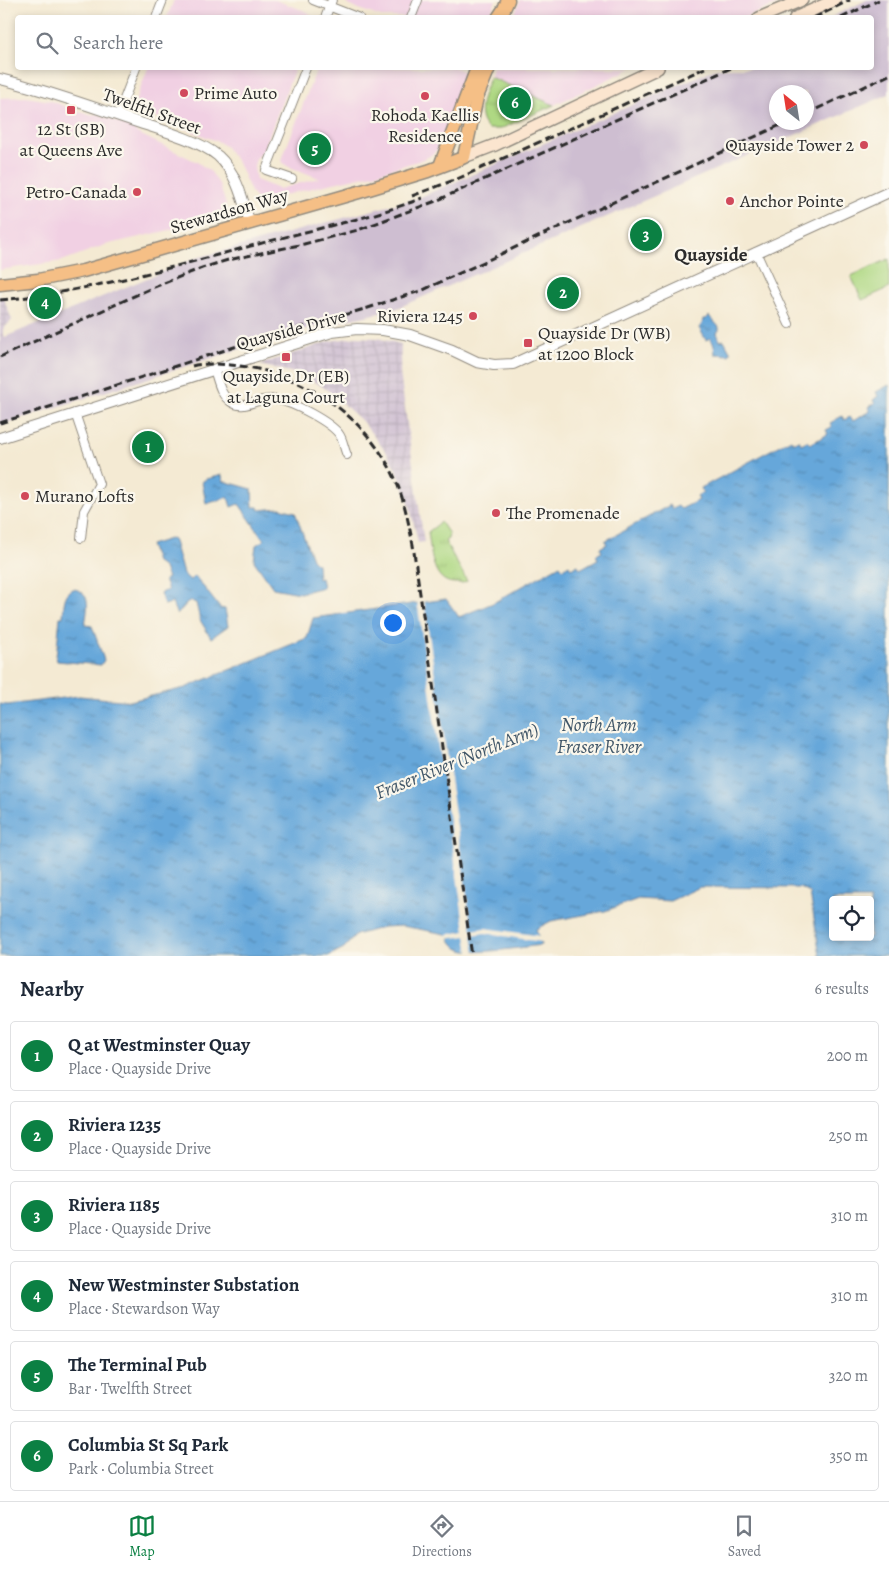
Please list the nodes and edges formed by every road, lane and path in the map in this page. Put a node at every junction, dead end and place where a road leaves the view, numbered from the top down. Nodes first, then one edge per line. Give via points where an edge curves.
1 (162, 0) edge
2 (313, 0) edge
3 (418, 0) edge
4 (802, 0) edge
5 (835, 0) edge
6 (331, 3) edge
7 (157, 15) edge
8 (326, 15) edge
9 (353, 15) edge
10 (412, 15) edge
11 (766, 15) edge
12 (802, 15) edge
13 (135, 70) edge
14 (305, 70) edge
15 (476, 70) edge
16 (488, 70) edge
17 (654, 70) edge
18 (0, 79) edge
19 (118, 115) junction
20 (464, 157) junction
21 (440, 166) junction
22 (292, 179) dead end
23 (889, 192) edge
24 (250, 224) junction
25 (756, 252) junction
26 (0, 284) edge
27 (789, 324) dead end
28 (214, 369) junction
29 (75, 413) junction
30 (0, 438) edge
31 (347, 455) dead end
32 (81, 538) dead end

1 - 7 street
2 - 6 street
3 - 10 street
4 - 11 main road
5 - 12 main road
6 - 8 street
6 - 9 street
13 - 19 street
14 - 22 street via 266,170
15 - 21 main road
16 - 20 main road via 477,97
17 - 20 main road
18 - 19 street, Twelfth Street
19 - 24 street, Twelfth Street via 195,143 219,158 237,186
20 - 21 main road, Stewardson Way
21 - 24 main road, Stewardson Way
23 - 25 street, Quayside Drive
24 - 26 main road, Stewardson Way via 83,271
25 - 27 street
25 - 28 street, Quayside Drive via 513,364 494,366 410,335 357,329 332,332
28 - 29 street, Quayside Drive
28 - 31 street via 221,390 232,403 240,406 278,399 292,403 339,434
29 - 30 street, Quayside Drive
29 - 32 street via 99,484 84,510

